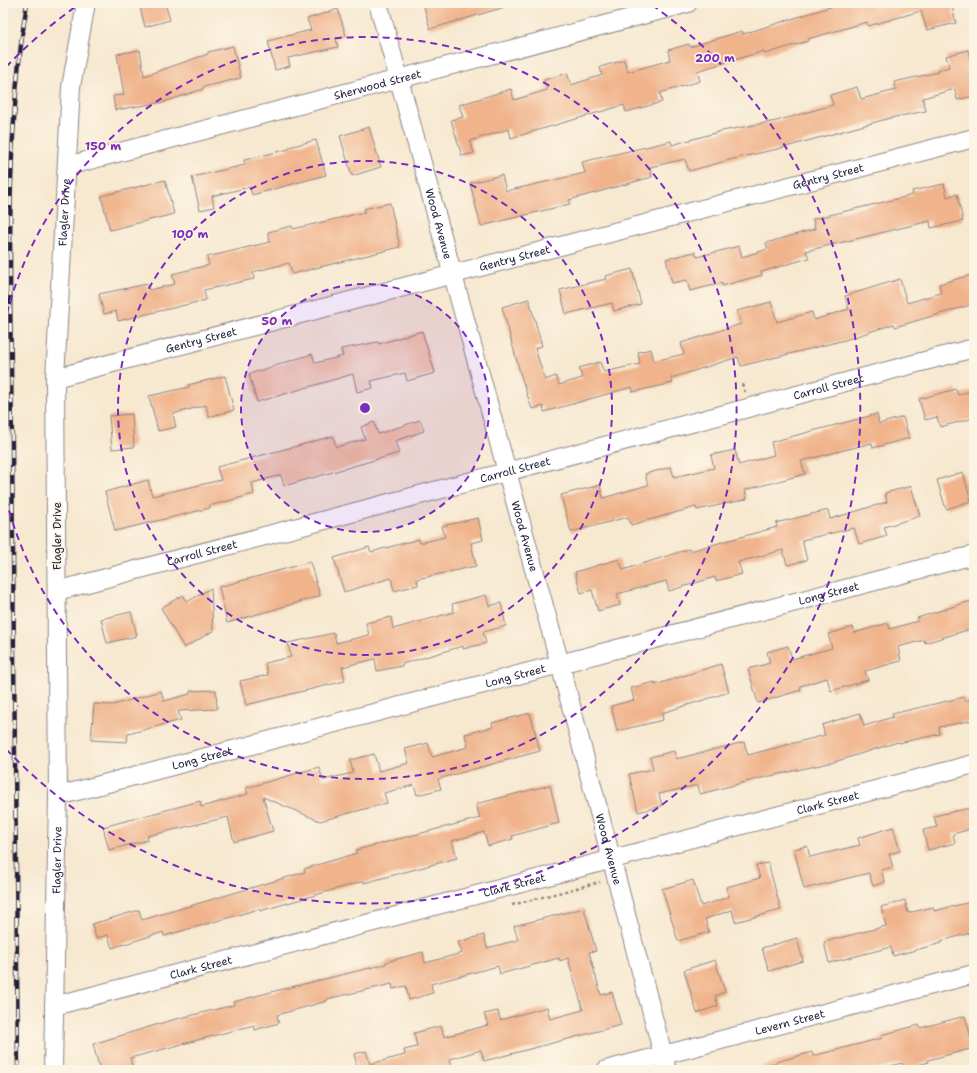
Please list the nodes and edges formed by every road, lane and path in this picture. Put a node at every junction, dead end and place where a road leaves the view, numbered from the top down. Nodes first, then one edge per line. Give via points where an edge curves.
1 (86, 3) edge
2 (378, 3) edge
3 (688, 3) edge
4 (399, 78) junction
5 (974, 138) edge
6 (67, 166) junction
7 (453, 274) junction
8 (974, 348) edge
9 (55, 378) junction
10 (506, 474) junction
11 (974, 555) edge
12 (57, 591) junction
13 (560, 664) junction
14 (974, 764) edge
15 (58, 796) junction
16 (611, 858) junction
17 (974, 974) edge
18 (54, 1006) junction
19 (665, 1063) edge
20 (53, 1070) edge
21 (606, 1070) edge

1 - 6 street, Flagler Drive via 71,87
2 - 4 street, Wood Avenue
3 - 4 street, Sherwood Street
4 - 6 street, Sherwood Street
4 - 7 street, Wood Avenue
5 - 7 street, Gentry Street
6 - 9 street, Flagler Drive
7 - 9 street, Gentry Street
7 - 10 street, Wood Avenue
8 - 10 street, Carroll Street
9 - 12 street, Flagler Drive
10 - 12 street, Carroll Street
10 - 13 street, Wood Avenue
11 - 13 street, Long Street
12 - 15 street, Flagler Drive
13 - 15 street, Long Street
13 - 16 street, Wood Avenue
14 - 16 street, Clark Street
15 - 18 street, Flagler Drive
16 - 18 street, Clark Street
16 - 19 street, Wood Avenue
17 - 19 street, Levern Street
18 - 20 street, Flagler Drive
19 - 21 street, Levern Street

